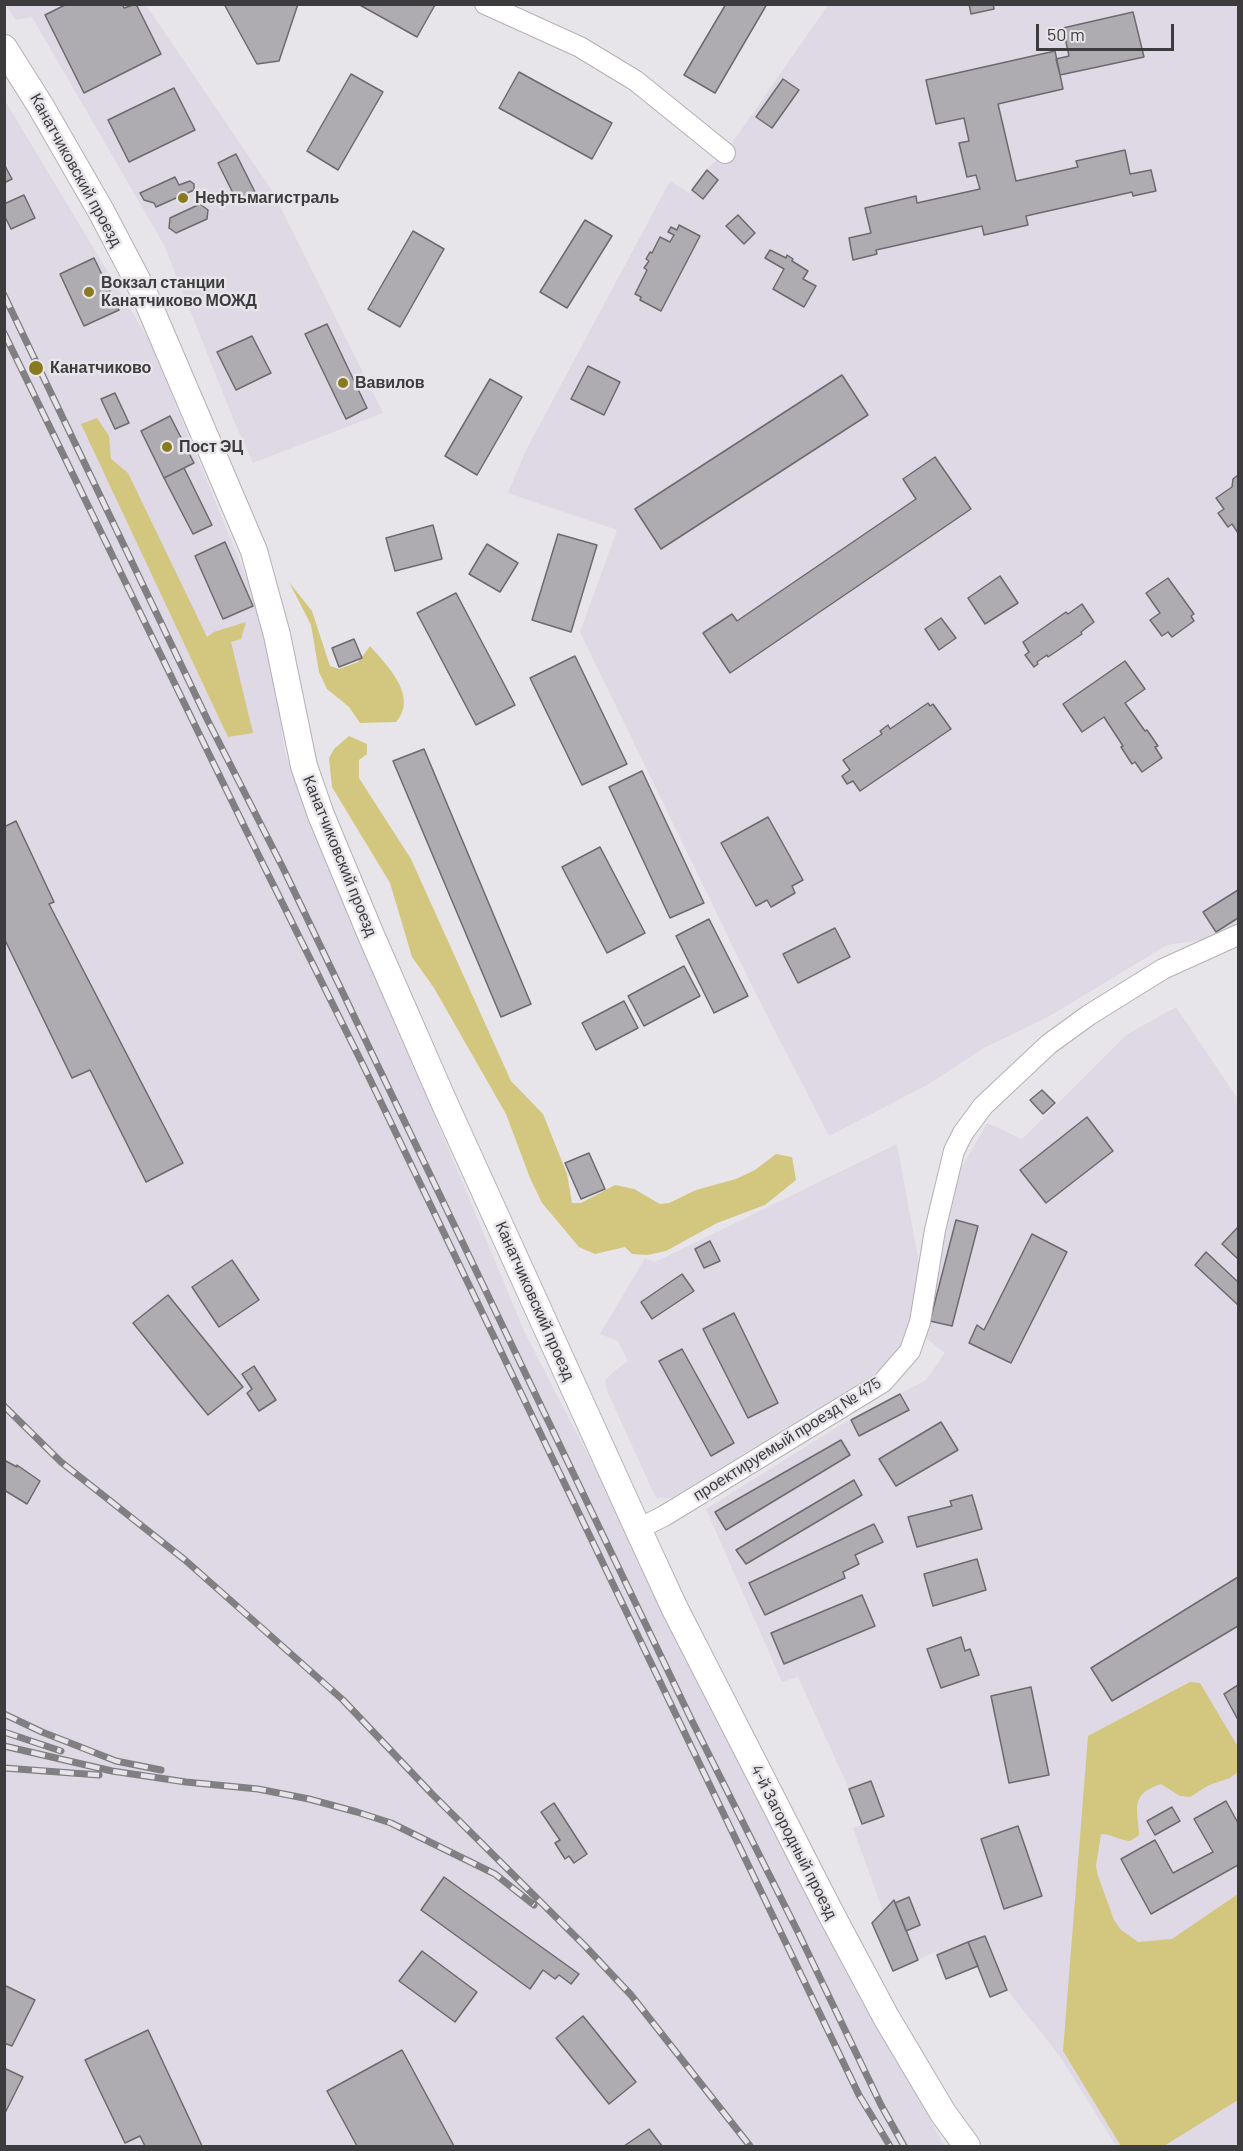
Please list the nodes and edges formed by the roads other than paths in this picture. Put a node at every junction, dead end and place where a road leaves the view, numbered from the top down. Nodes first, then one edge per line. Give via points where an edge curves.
1 (484, 4) edge
2 (4, 48) edge
3 (724, 153) dead end
4 (1239, 935) edge
5 (638, 1529) junction
6 (967, 2146) edge

1 - 3 street via 580,47 636,81
2 - 5 street, Канатчиковский проезд via 101,211 143,291 201,425 254,552 277,635 304,766 321,815 444,1101
4 - 5 street, проектируемый проезд № 475 via 1163,969 1089,1015 1049,1044 983,1106 954,1151 935,1230 920,1322 910,1351 883,1382
5 - 6 street, 4-й Загородный проезд via 830,1912 942,2113

